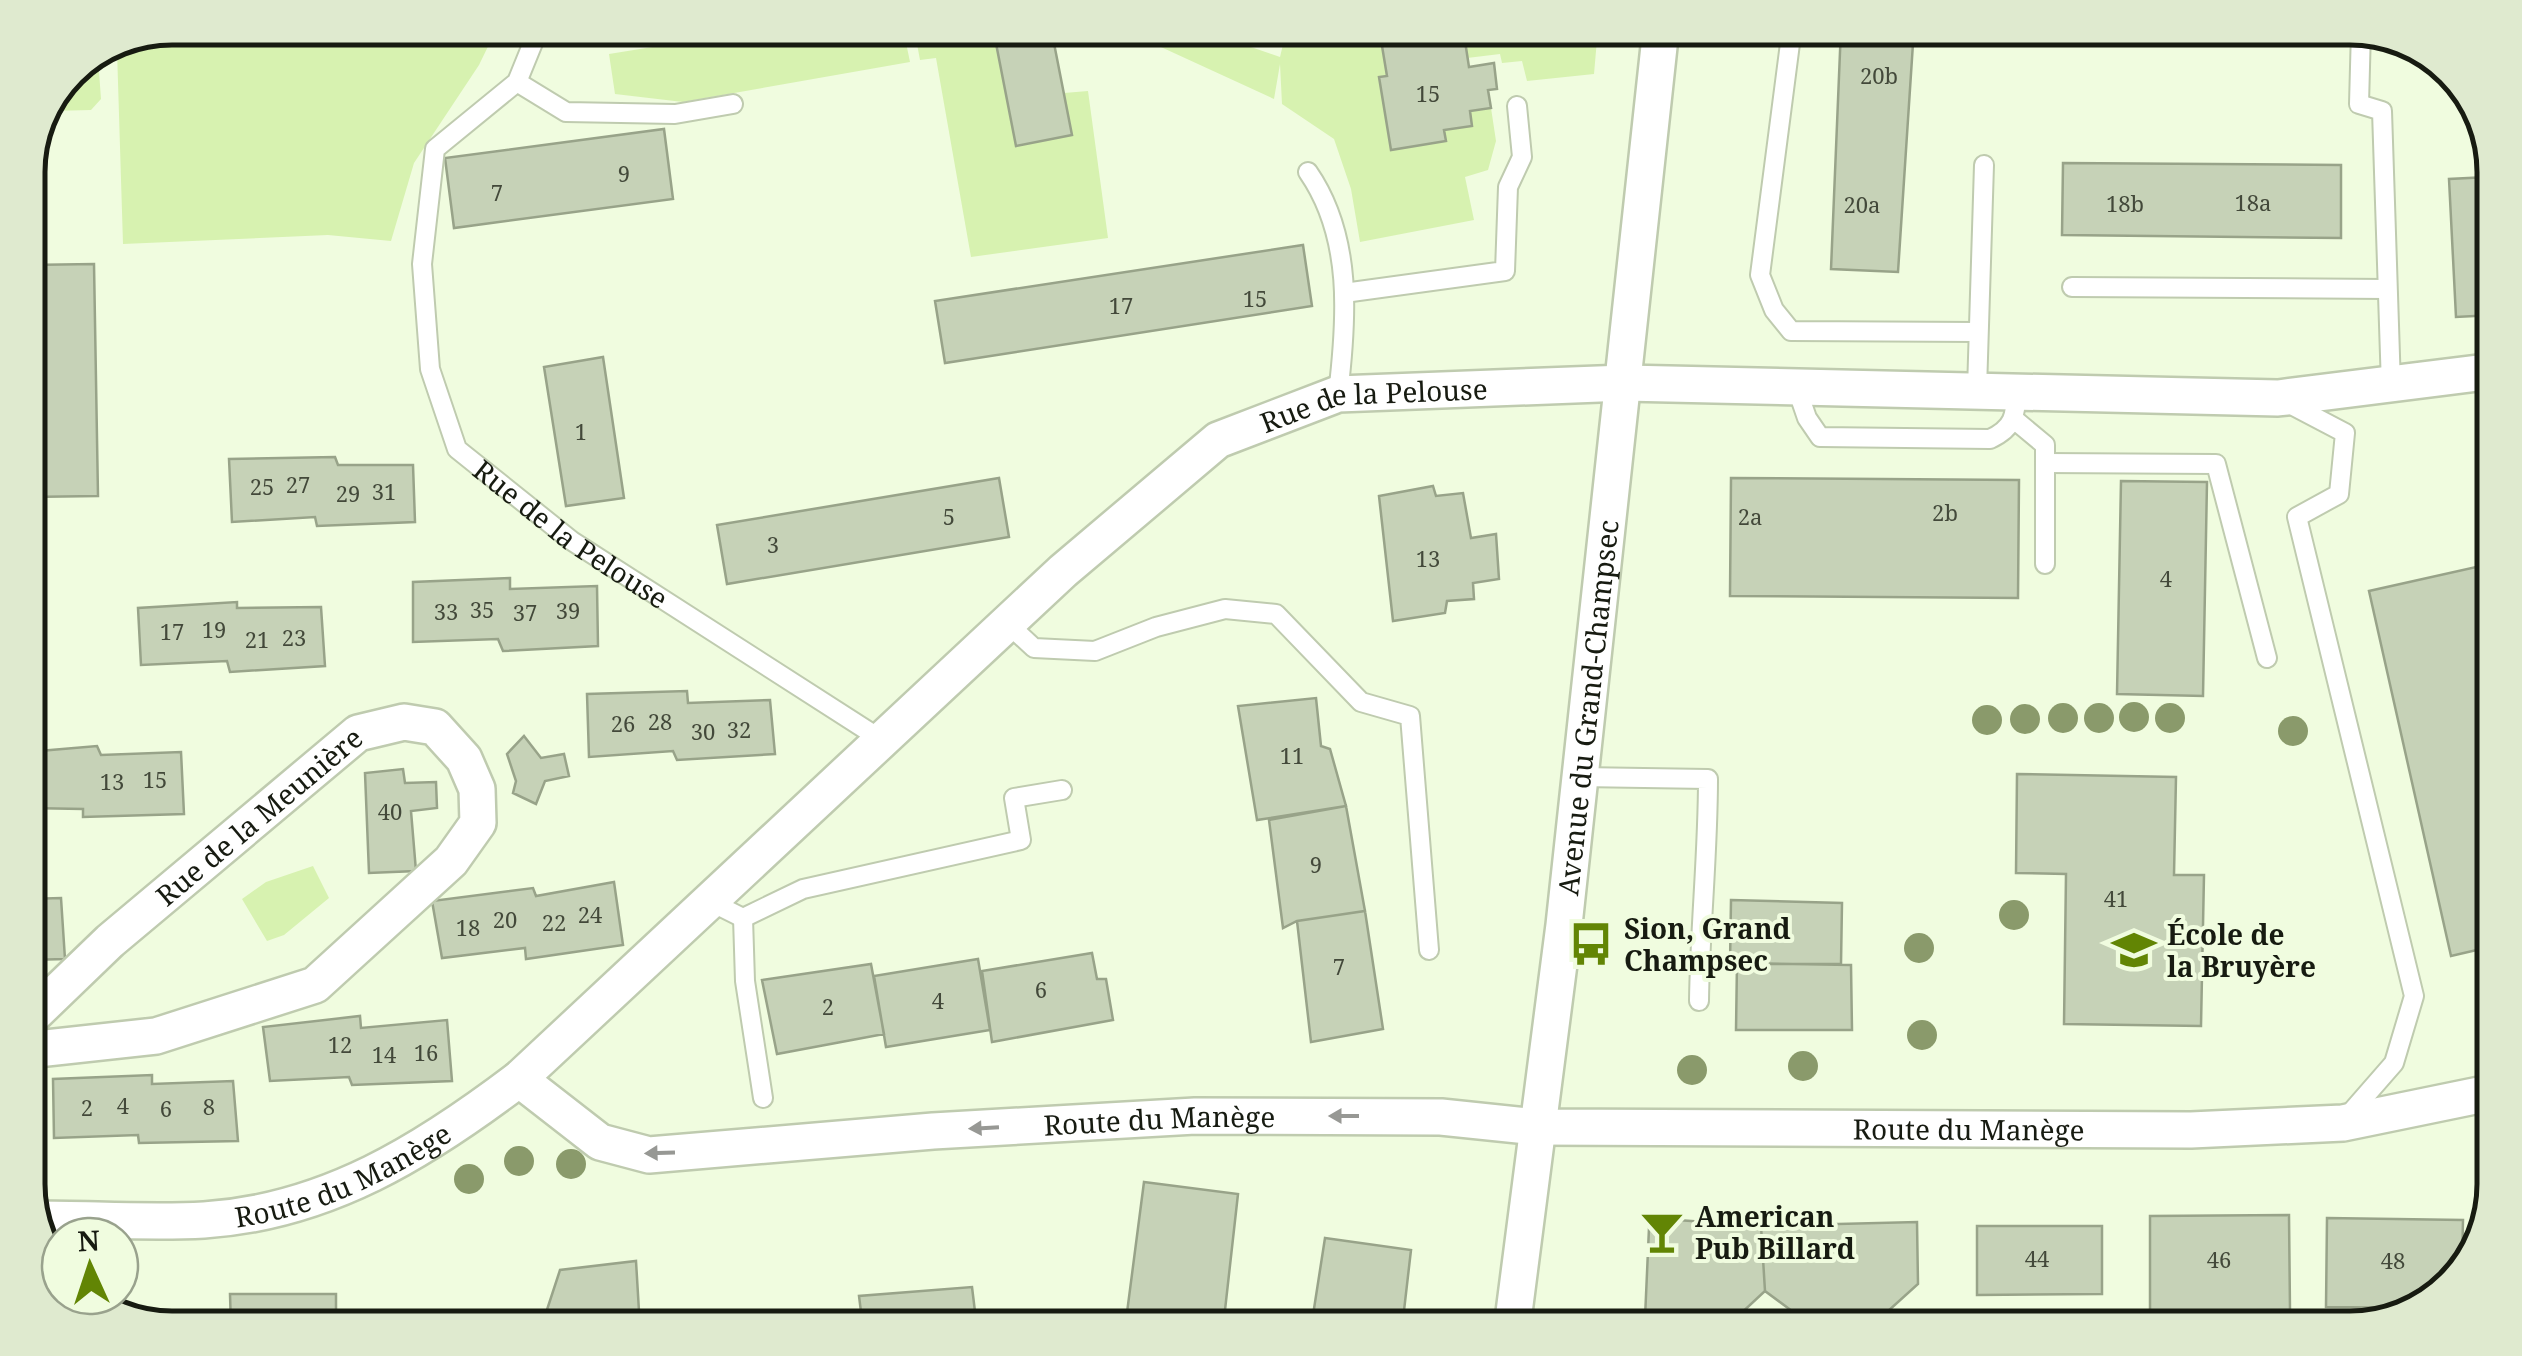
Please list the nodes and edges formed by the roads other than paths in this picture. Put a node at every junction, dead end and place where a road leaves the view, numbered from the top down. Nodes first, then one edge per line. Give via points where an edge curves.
1 (532, 45) edge
2 (1658, 45) edge
3 (1790, 45) edge
4 (2361, 46) edge
5 (517, 82) junction
6 (733, 104) dead end
7 (1516, 106) dead end
8 (1984, 166) dead end
9 (1308, 172) dead end
10 (2072, 287) dead end
11 (2387, 289) junction
12 (1344, 294) junction
13 (1978, 332) junction
14 (2477, 373) edge
15 (1625, 383) junction
16 (1796, 386) junction
17 (2391, 386) junction
18 (1976, 390) junction
19 (1338, 394) junction
20 (2278, 398) junction
21 (2016, 405) junction
22 (2045, 463) junction
23 (2045, 564) dead end
24 (1007, 623) junction
25 (2267, 658) dead end
26 (882, 740) junction
27 (1580, 777) junction
28 (1062, 790) dead end
29 (709, 902) junction
30 (743, 918) junction
31 (1429, 950) dead end
32 (1700, 1001) dead end
33 (45, 1004) edge
34 (45, 1048) edge
35 (519, 1079) junction
36 (2477, 1095) edge
37 (764, 1098) dead end
38 (2342, 1122) junction
39 (1537, 1127) junction
40 (50, 1219) edge
41 (1514, 1311) edge

1 - 5 lane, Rue de la Pelouse
2 - 15 street, Avenue du Grand-Champsec
3 - 13 lane via 1760,275 1774,310 1791,330
4 - 11 lane via 2359,104 2382,111
5 - 6 lane via 566,112 676,114
5 - 26 lane, Rue de la Pelouse via 435,149 422,264 430,369 457,450 572,541
7 - 12 lane via 1522,157 1508,187 1504,271
8 - 13 lane
9 - 12 lane via 1333,228
10 - 11 lane
11 - 17 lane
12 - 19 lane
13 - 18 lane
14 - 17 street
15 - 16 street
15 - 19 street, Rue de la Pelouse
15 - 27 street, Avenue du Grand-Champsec
16 - 18 street
16 - 21 lane via 1820,436 1990,439 2005,432
17 - 20 street
18 - 21 street
19 - 24 street, Rue de la Pelouse via 1218,440
20 - 21 street
20 - 38 lane via 2345,434 2340,494 2297,517 2414,996 2394,1063
21 - 22 lane via 2045,445
22 - 23 lane
22 - 25 lane via 2216,464
24 - 26 street, Rue de la Pelouse
24 - 31 lane via 1034,648 1096,651 1225,609 1276,614 1362,702 1410,716
26 - 29 street, Rue de la Pelouse
27 - 32 lane via 1708,779
27 - 39 street, Avenue du Grand-Champsec
28 - 30 lane via 1014,798 1021,840 803,889
29 - 30 lane
29 - 35 street, Rue de la Pelouse
30 - 37 lane via 745,981
33 - 34 street, Rue de la Meunière via 358,733 404,722 435,728 464,758 477,789 478,823 451,861 315,985 156,1036
39 -> 35 street, Route du Manège via 1441,1117 1195,1116 649,1155 600,1142
35 - 40 street, Route du Manège via 448,1133 330,1194 205,1220
36 - 38 street, Route du Manège
38 - 39 street, Route du Manège via 2192,1130
39 - 41 street, Avenue du Grand-Champsec

